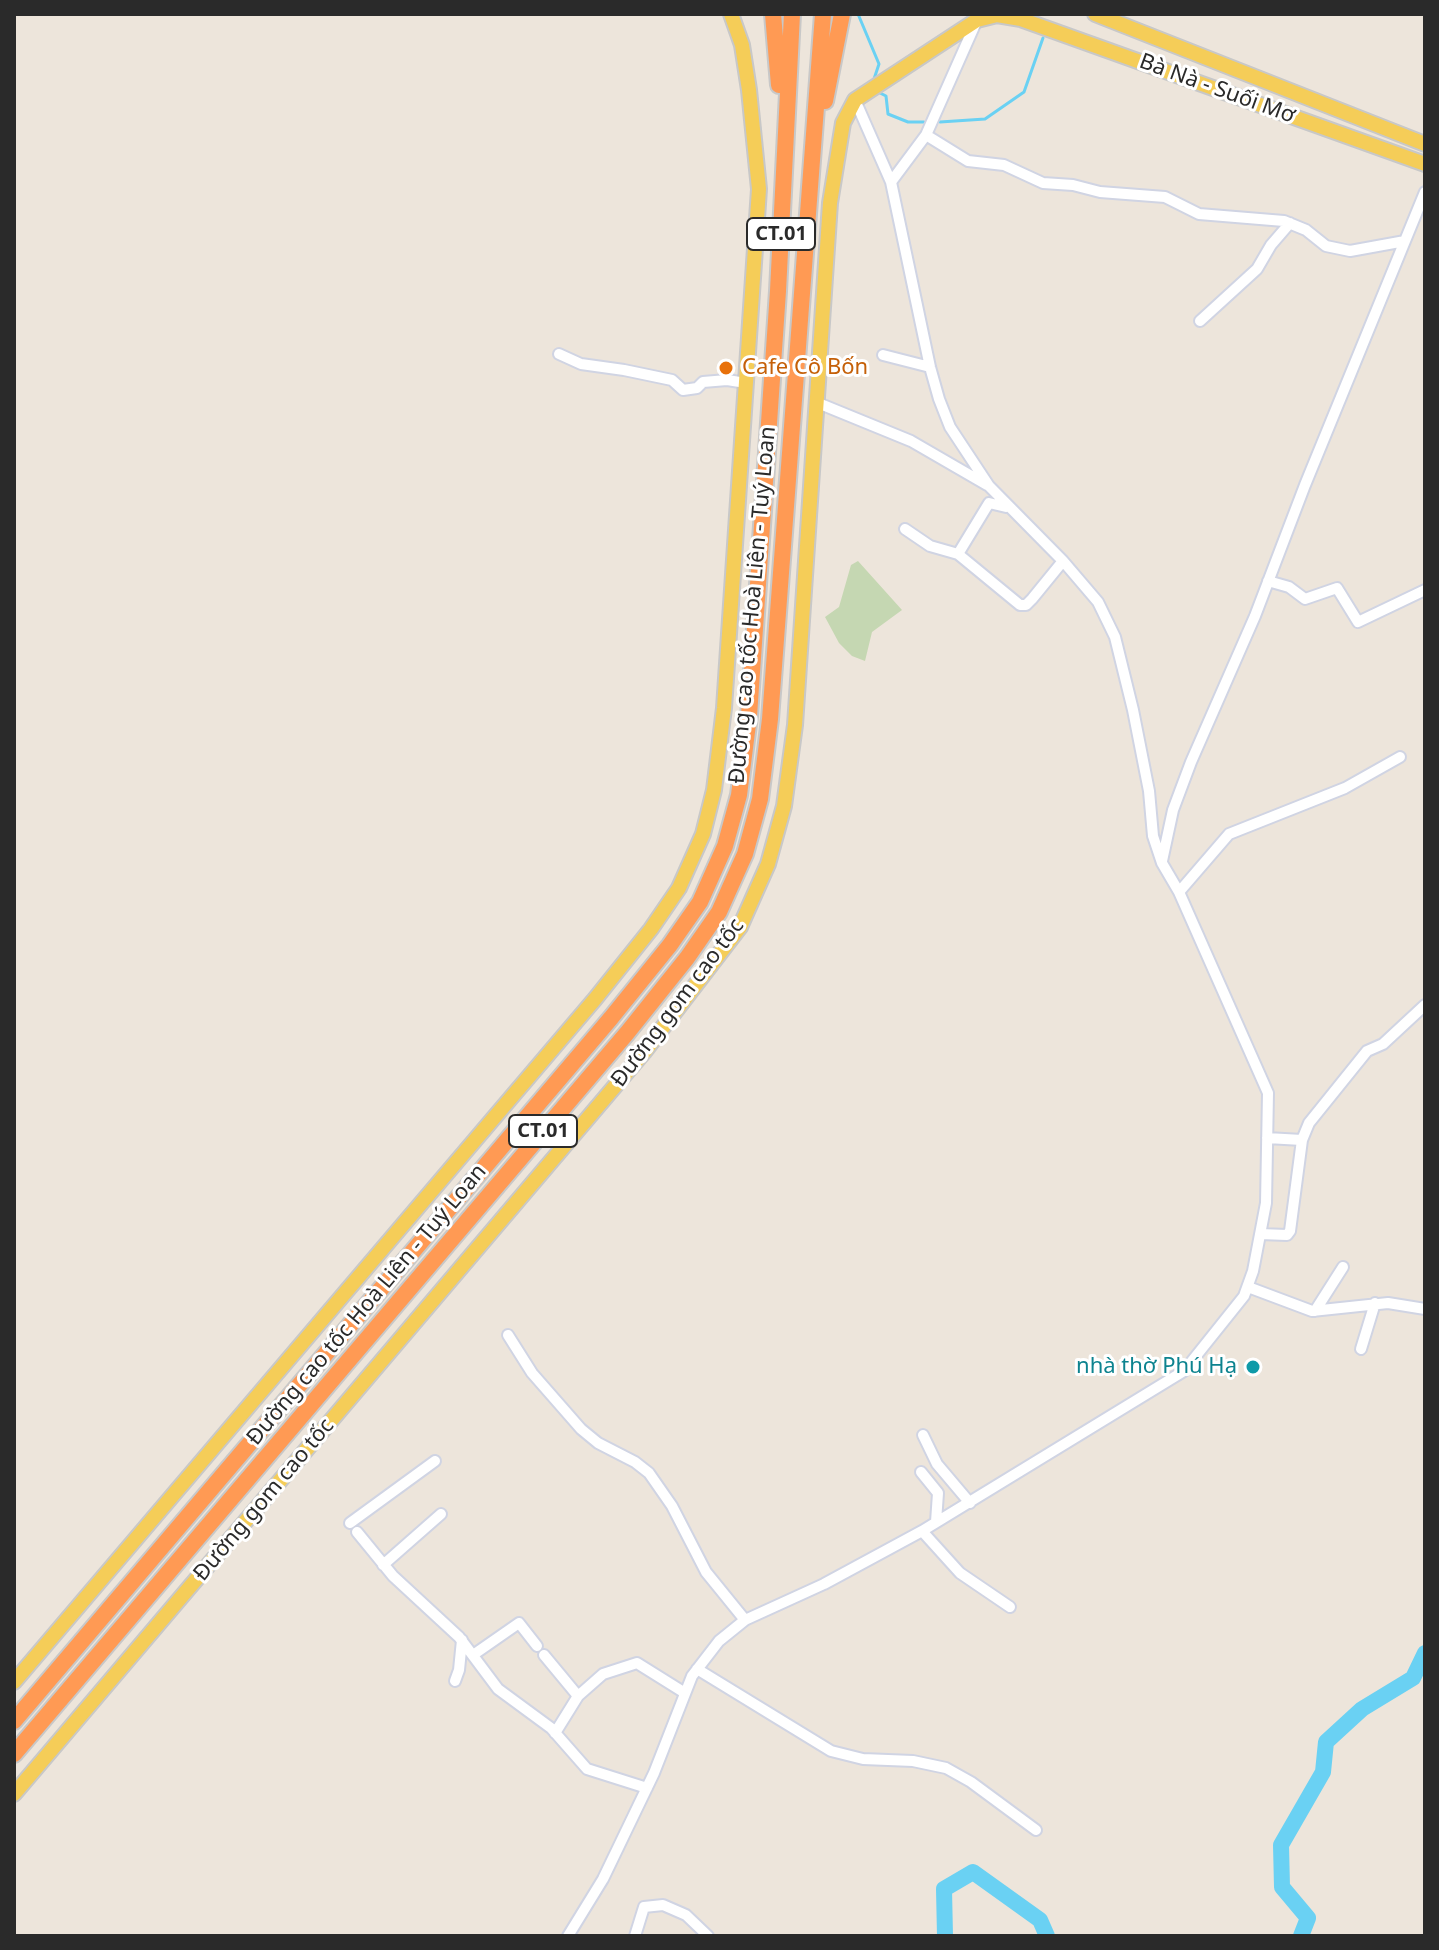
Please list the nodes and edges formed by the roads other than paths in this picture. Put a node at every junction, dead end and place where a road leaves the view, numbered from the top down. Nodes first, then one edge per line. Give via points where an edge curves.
1 (731, 14) edge
2 (773, 14) edge
3 (792, 14) edge
4 (823, 14) edge
5 (842, 14) edge
6 (1095, 14) edge
7 (1014, 16) edge
8 (977, 20) junction
9 (855, 100) junction
10 (926, 135) junction
11 (1425, 144) edge
12 (1425, 164) edge
13 (891, 182) junction
14 (1425, 192) edge
15 (1290, 223) junction
16 (1405, 241) junction
17 (1200, 321) dead end
18 (559, 354) dead end
19 (883, 355) dead end
20 (930, 367) junction
21 (746, 383) junction
22 (793, 384) junction
23 (818, 403) junction
24 (767, 454) junction
25 (989, 486) junction
26 (1015, 512) junction
27 (905, 529) dead end
28 (958, 554) junction
29 (1063, 561) junction
30 (1268, 581) junction
31 (1425, 590) edge
32 (1400, 757) dead end
33 (1150, 810) junction
34 (1173, 810) junction
35 (1162, 863) junction
36 (1179, 892) junction
37 (1425, 1005) edge
38 (1267, 1138) junction
39 (1302, 1140) junction
40 (1260, 1234) junction
41 (1343, 1267) dead end
42 (1248, 1287) junction
43 (1375, 1303) junction
44 (1425, 1309) edge
45 (1315, 1311) junction
46 (508, 1335) dead end
47 (1361, 1349) dead end
48 (923, 1435) dead end
49 (435, 1461) dead end
50 (921, 1472) dead end
51 (970, 1503) junction
52 (441, 1514) dead end
53 (936, 1522) junction
54 (922, 1531) junction
55 (383, 1565) junction
56 (1010, 1607) dead end
57 (745, 1620) junction
58 (462, 1640) junction
59 (473, 1655) junction
60 (697, 1669) junction
61 (455, 1681) dead end
62 (14, 1682) edge
63 (685, 1693) junction
64 (578, 1696) junction
65 (14, 1721) edge
66 (555, 1733) junction
67 (14, 1754) edge
68 (647, 1788) junction
69 (14, 1794) edge
70 (1036, 1830) dead end
71 (568, 1936) edge
72 (635, 1936) edge
73 (708, 1936) edge

1 - 21 main road via 747,75 759,189
2 - 24 highway via 779,76
3 - 24 highway, Đường cao tốc Hoà Liên - Tuý Loan / CT.01
4 - 22 highway, Đường cao tốc Hoà Liên - Tuý Loan / CT.01
5 - 22 highway via 825,97
6 - 11 main road, Bà Nà - Suối Mơ
7 - 8 main road
7 - 12 main road, Bà Nà - Suối Mơ
8 - 9 main road
8 - 10 street
9 - 13 street
9 - 23 main road, Đường gom cao tốc via 843,123 830,203
10 - 13 street
10 - 15 street via 968,161 1004,165 1043,183 1165,197 1199,214
13 - 20 street
14 - 16 street
15 - 16 street via 1326,246 1350,251
15 - 17 street via 1257,269
16 - 30 street
18 - 21 street via 581,364 672,380 683,390 703,382
19 - 20 street
20 - 25 street via 950,427
21 - 62 main road via 714,790 703,834 679,888 595,999
22 - 67 highway, Đường cao tốc Hoà Liên - Tuý Loan / CT.01 via 760,799 745,854 719,912 617,1045
23 - 25 street via 911,441
23 - 69 main road, Đường gom cao tốc via 795,725 784,806 768,864 740,927 644,1052
24 - 65 highway, Đường cao tốc Hoà Liên - Tuý Loan / CT.01 via 739,795 725,846 700,902 601,1030
25 - 26 street
26 - 28 street via 989,503
26 - 29 street
27 - 28 street via 930,546
28 - 29 street via 1020,605 1026,605
29 - 33 street via 1098,602 1115,637
30 - 31 street via 1305,599 1337,588 1358,622
30 - 34 street
32 - 36 street via 1345,788 1229,834
33 - 34 street via 1160,820
33 - 35 street
34 - 35 street
35 - 36 street
36 - 38 street via 1268,1093
37 - 39 street via 1383,1044 1367,1051 1309,1123
38 - 39 street
38 - 40 street
39 - 40 street via 1290,1231
40 - 42 street
41 - 45 street
42 - 45 street
42 - 51 street via 1184,1371
43 - 44 street
43 - 45 street
43 - 47 street
46 - 57 street via 532,1373 581,1429 649,1473 706,1572
48 - 51 street via 937,1464
49 - 55 street via 354,1527
50 - 53 street via 938,1493
51 - 53 street
52 - 55 street
53 - 54 street
54 - 56 street via 960,1573
54 - 57 street
55 - 58 street
57 - 60 street
58 - 59 street
58 - 61 street
59 - 64 street via 519,1623
59 - 66 street via 498,1689
60 - 63 street
60 - 70 street via 843,1755 946,1768
63 - 64 street via 637,1663 603,1674
63 - 68 street
64 - 66 street
66 - 68 street via 587,1769
68 - 71 street via 603,1879
72 - 73 street via 644,1907 663,1905 686,1915

